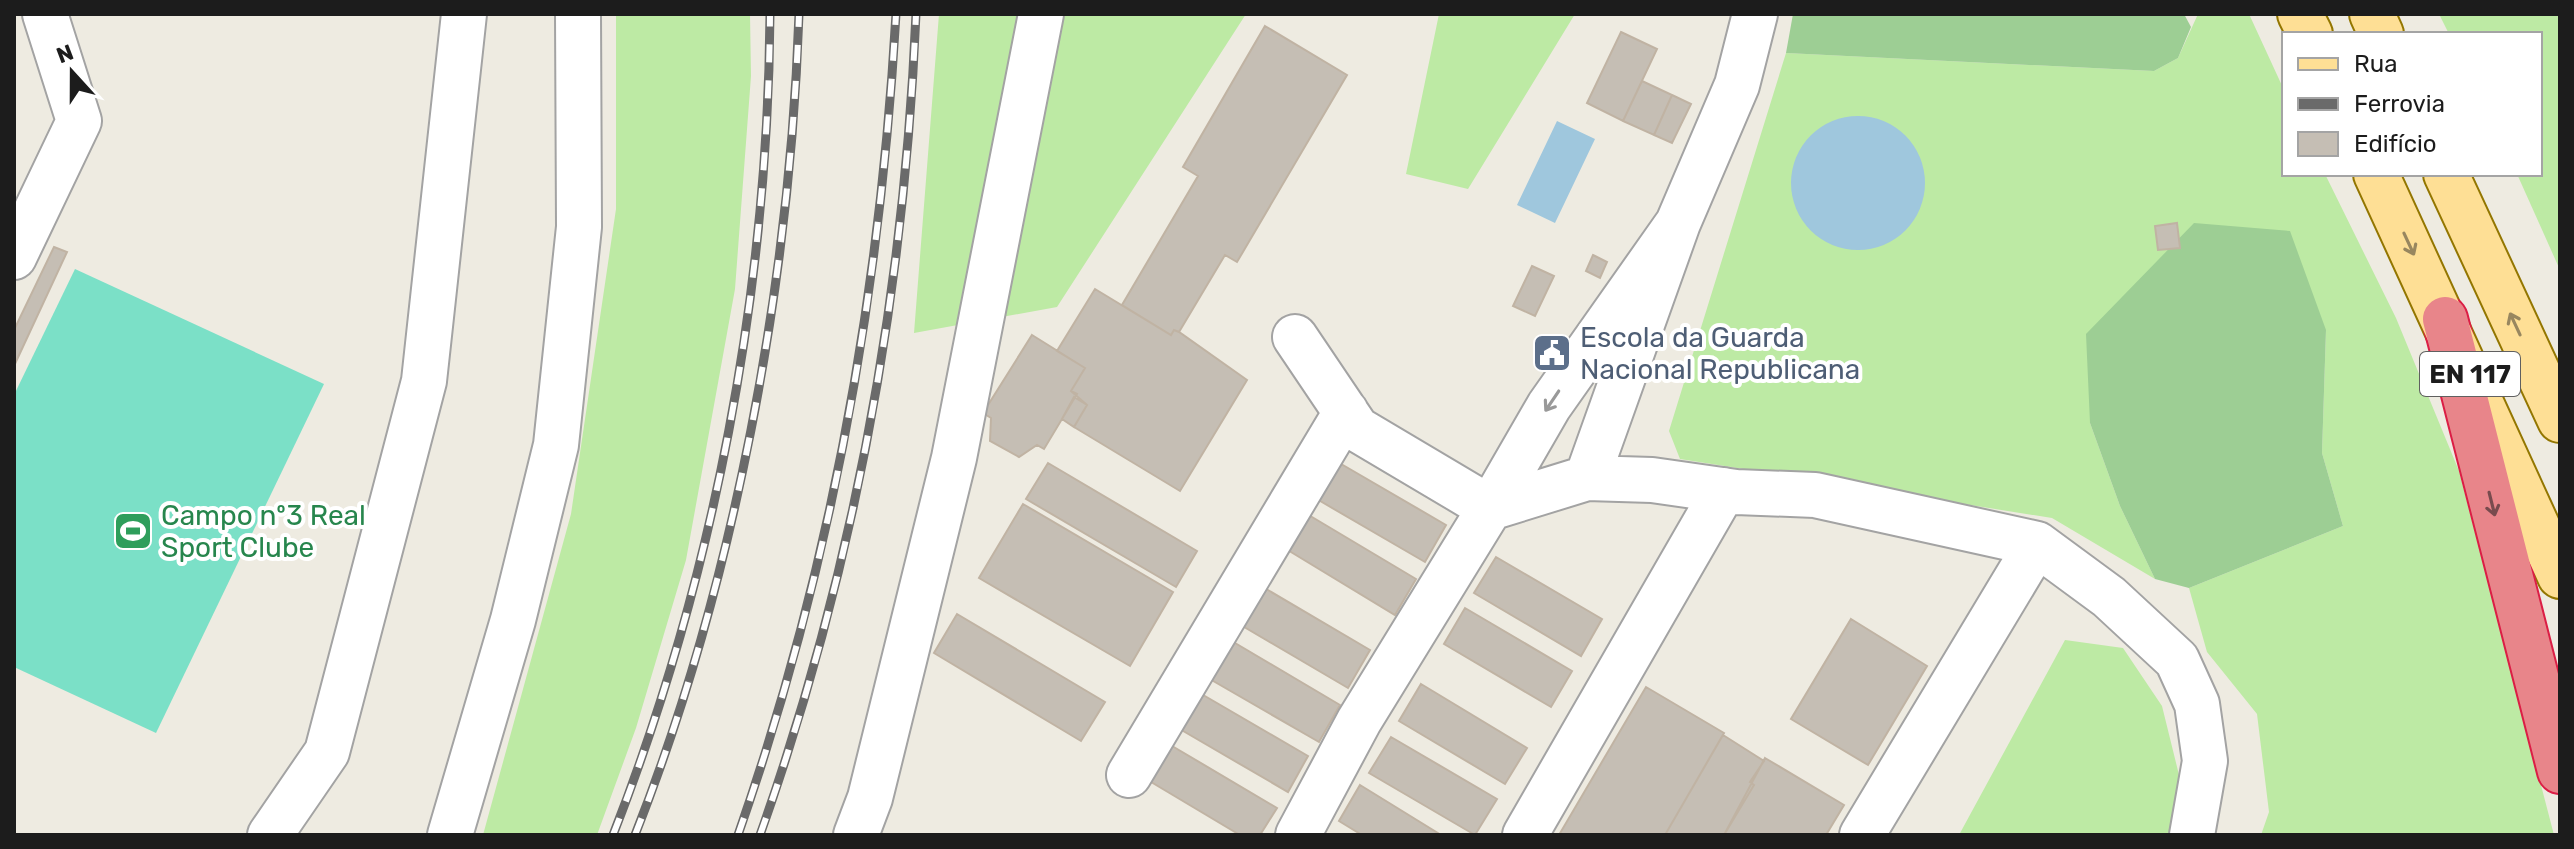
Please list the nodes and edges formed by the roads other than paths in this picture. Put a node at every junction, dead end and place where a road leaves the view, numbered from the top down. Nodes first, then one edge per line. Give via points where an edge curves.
1 (45, 14) edge
2 (464, 14) edge
3 (578, 14) edge
4 (1041, 14) edge
5 (1755, 14) edge
6 (2300, 14) edge
7 (2309, 32) edge
8 (2377, 176) edge
9 (2447, 176) edge
10 (1678, 223) junction
11 (14, 257) edge
12 (2445, 319) junction
13 (1295, 337) dead end
14 (1346, 412) junction
15 (2560, 420) edge
16 (1587, 478) junction
17 (1724, 490) junction
18 (1490, 508) junction
19 (2037, 544) junction
20 (2560, 576) edge
21 (2560, 771) edge
22 (1129, 775) dead end
23 (270, 835) edge
24 (450, 835) edge
25 (856, 835) edge
26 (1298, 835) edge
27 (1525, 835) edge
28 (1862, 835) edge
29 (2192, 835) edge

1 - 11 street via 79,121
2 - 23 street via 424,381 327,752
3 - 24 street via 579,227 556,445 513,620
4 - 25 street via 954,458 870,798
5 - 10 street via 1737,85
6 - 7 main road
8 -> 12 main road, EN 117
15 -> 9 main road, EN 117
10 - 16 street
10 -> 18 street via 1549,406
12 - 20 main road, EN 117
12 -> 21 highway
13 - 14 street
14 - 18 street via 1357,429
14 - 22 street
16 - 17 street
16 - 18 street
17 - 19 street via 1815,495
17 - 27 street
18 - 26 street via 1359,721
19 - 28 street
19 - 29 street via 2109,597 2177,660 2197,704 2205,761

